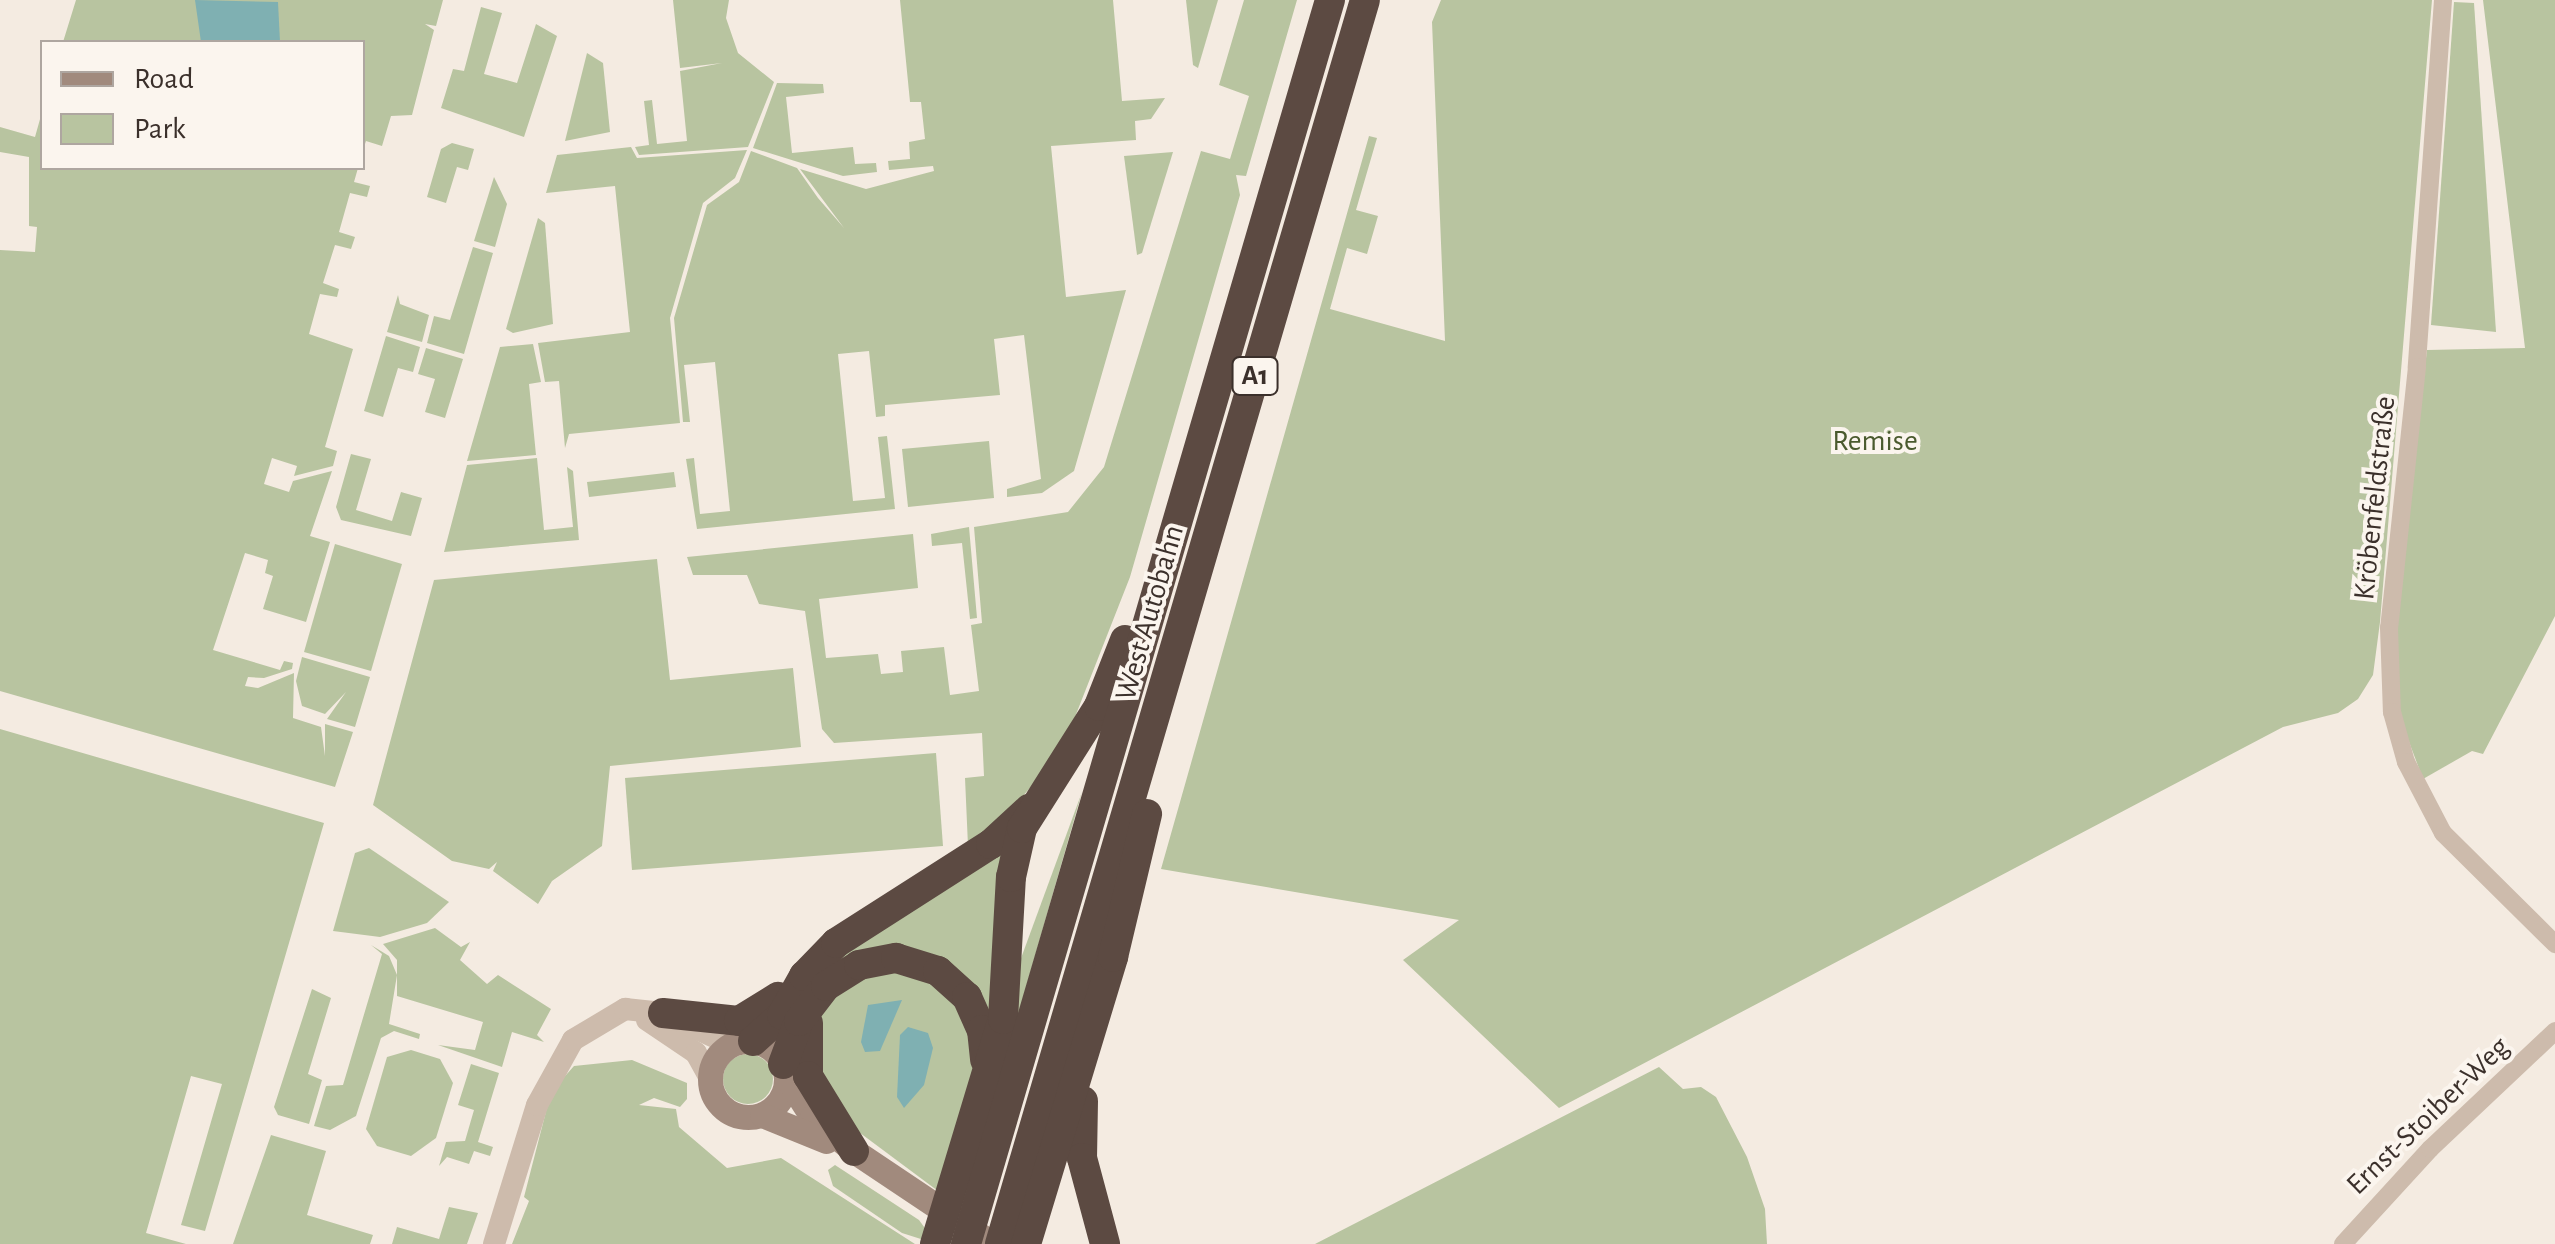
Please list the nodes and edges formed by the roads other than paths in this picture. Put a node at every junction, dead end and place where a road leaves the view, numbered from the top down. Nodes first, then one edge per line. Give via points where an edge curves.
1 (1330, 0) edge
2 (1365, 0) edge
3 (2442, 0) edge
4 (1150, 606) junction
5 (1146, 752) junction
6 (1035, 804) junction
7 (2555, 944) edge
8 (810, 988) junction
9 (650, 1011) junction
10 (2555, 1031) edge
11 (748, 1041) junction
12 (1085, 1052) junction
13 (784, 1070) junction
14 (986, 1073) junction
15 (710, 1078) junction
16 (762, 1114) junction
17 (854, 1152) junction
18 (962, 1205) junction
19 (946, 1240) edge
20 (1006, 1241) edge
21 (494, 1244) edge
22 (1105, 1244) edge
23 (2343, 1244) edge

1 - 4 highway, West Autobahn / A1
2 - 5 highway, West Autobahn / A1
3 - 7 street, Kröbenfeldstraße via 2389,628 2392,712 2406,762 2443,832
4 - 6 highway via 1118,649 1099,706
4 - 18 highway, West Autobahn / A1
5 - 12 highway via 1156,777
5 - 20 highway, West Autobahn / A1
6 - 8 highway via 991,844 836,943
6 - 14 highway via 1011,877 1008,994
8 - 9 highway via 740,1021
8 - 11 highway
8 - 13 highway
8 - 14 highway via 859,964 918,962 966,997 982,1030
8 - 17 highway via 808,1076
9 - 11 street via 721,1040
9 - 15 street via 696,1054
9 - 21 street via 611,1013 588,1028 551,1073
10 - 23 street, Ernst-Stoiber-Weg
11 - 13 main road
11 - 15 main road via 719,1054
12 - 20 highway
12 - 22 highway via 1079,1131
13 - 16 main road via 780,1099
13 - 17 main road via 812,1117
14 - 18 highway
15 - 16 main road via 726,1110
16 - 17 main road
17 - 20 main road
18 - 19 highway

